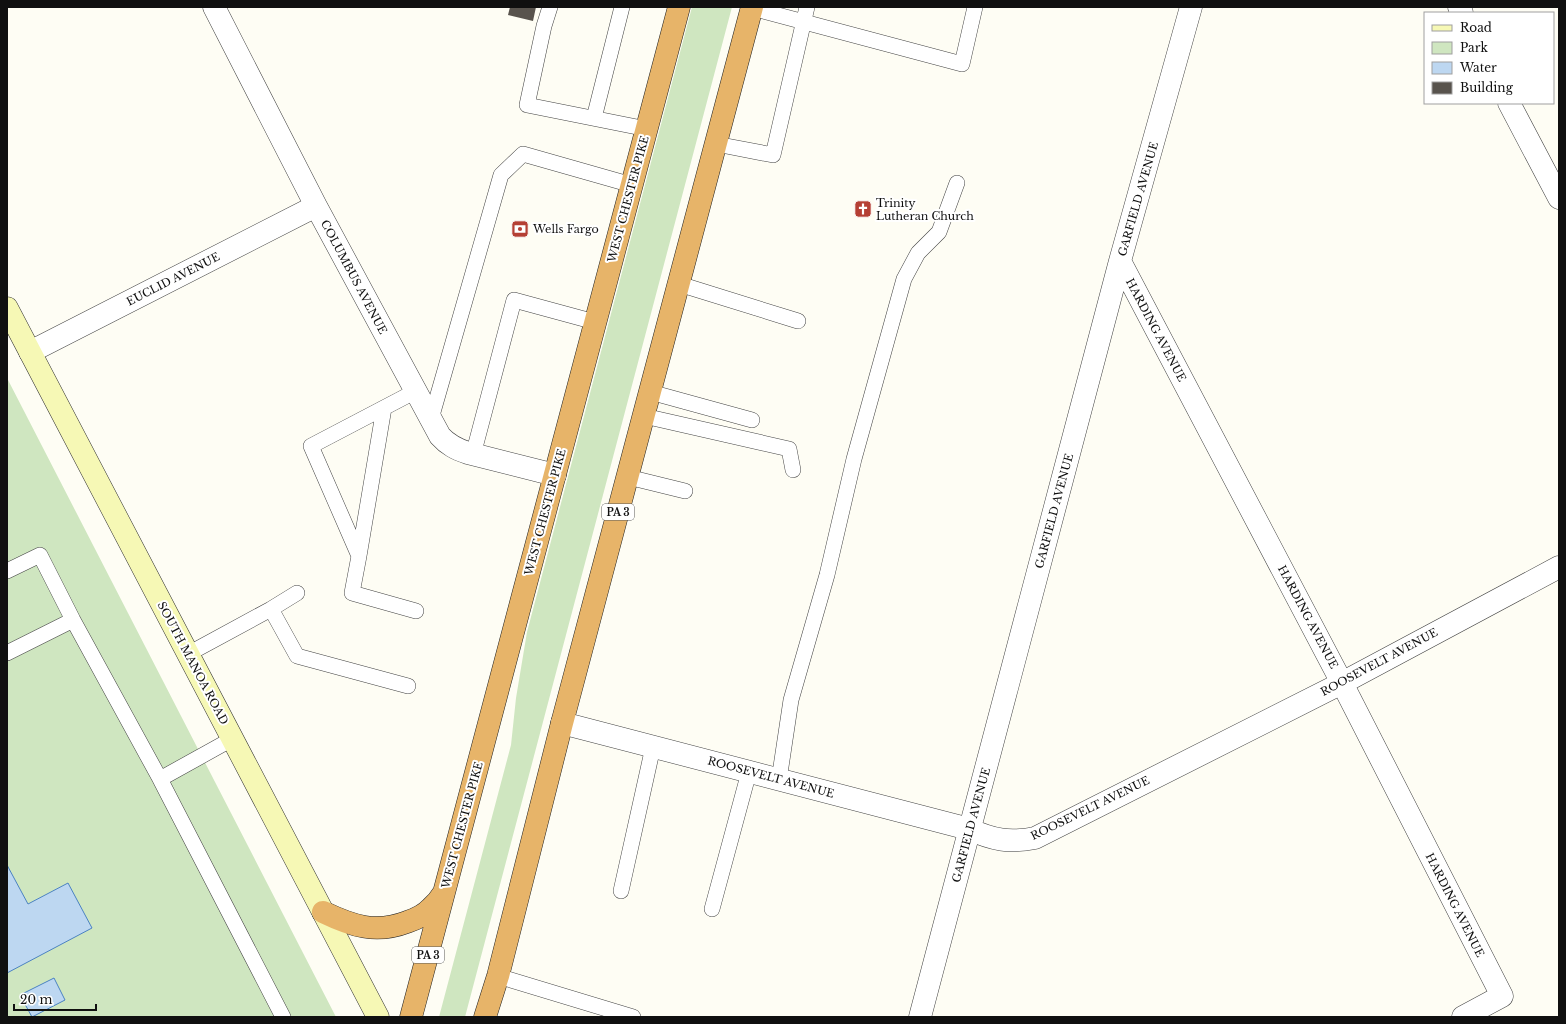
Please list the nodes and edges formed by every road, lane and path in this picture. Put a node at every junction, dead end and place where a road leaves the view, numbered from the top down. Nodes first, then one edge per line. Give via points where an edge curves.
1 (214, 7) edge
2 (550, 7) edge
3 (622, 7) edge
4 (679, 7) edge
5 (752, 7) edge
6 (976, 7) edge
7 (1191, 7) edge
8 (805, 14) edge
9 (1510, 104) edge
10 (594, 118) junction
11 (647, 129) junction
12 (716, 144) junction
13 (957, 183) dead end
14 (632, 185) junction
15 (1559, 198) edge
16 (316, 206) junction
17 (1120, 261) junction
18 (679, 284) junction
19 (7, 308) edge
20 (798, 321) dead end
21 (595, 322) junction
22 (30, 352) junction
23 (416, 392) junction
24 (650, 392) junction
25 (384, 408) junction
26 (644, 416) junction
27 (431, 419) junction
28 (752, 420) dead end
29 (473, 455) junction
30 (793, 470) dead end
31 (555, 474) junction
32 (628, 477) junction
33 (685, 491) dead end
34 (360, 556) junction
35 (1559, 567) edge
36 (7, 571) edge
37 (297, 592) dead end
38 (271, 609) junction
39 (416, 611) dead end
40 (73, 620) junction
41 (7, 653) edge
42 (188, 654) junction
43 (1342, 682) junction
44 (408, 686) dead end
45 (562, 723) junction
46 (232, 739) junction
47 (653, 747) junction
48 (748, 772) junction
49 (160, 779) junction
50 (779, 780) junction
51 (969, 829) junction
52 (621, 891) dead end
53 (444, 893) junction
54 (712, 909) dead end
55 (323, 912) junction
56 (498, 976) junction
57 (283, 1017) edge
58 (378, 1017) edge
59 (411, 1017) edge
60 (486, 1017) edge
61 (633, 1017) edge
62 (920, 1017) edge
63 (1463, 1017) edge

1 - 16 street, COLUMBUS AVENUE
2 - 10 lane via 527,105
3 - 10 lane
4 - 11 highway, WEST CHESTER PIKE / PA 3
5 - 8 lane
5 - 12 highway, PA 3
6 - 8 lane via 962,64
7 - 17 street, GARFIELD AVENUE
8 - 12 lane via 773,155
9 - 15 street
10 - 11 lane
11 - 14 highway, WEST CHESTER PIKE / PA 3
12 - 18 highway, PA 3
13 - 50 lane via 939,232 918,253 904,279 854,458 827,575 791,700
14 - 21 highway, WEST CHESTER PIKE / PA 3
14 - 27 lane via 523,154 501,175
16 - 22 street, EUCLID AVENUE
16 - 23 street, COLUMBUS AVENUE
17 - 43 street, HARDING AVENUE
17 - 51 street, GARFIELD AVENUE
18 - 20 lane
18 - 24 highway, PA 3
19 - 22 street, SOUTH MANOA ROAD
21 - 29 lane via 514,300
21 - 31 highway, WEST CHESTER PIKE / PA 3
22 - 42 street, SOUTH MANOA ROAD
23 - 25 lane
23 - 27 street, COLUMBUS AVENUE
24 - 26 highway, PA 3
24 - 28 lane
25 - 34 lane
25 - 34 lane via 311,446
26 - 30 lane via 789,449
26 - 32 highway, PA 3
27 - 29 street, COLUMBUS AVENUE via 440,436 448,444 456,450
29 - 31 street, COLUMBUS AVENUE
31 - 53 highway, WEST CHESTER PIKE / PA 3
32 - 33 lane
32 - 45 highway, PA 3
34 - 39 lane via 352,593
35 - 43 street, ROOSEVELT AVENUE
36 - 40 lane via 40,555
37 - 38 lane
38 - 42 lane
38 - 44 lane via 297,656
40 - 41 lane
40 - 49 lane
42 - 46 street, SOUTH MANOA ROAD
43 - 51 street, ROOSEVELT AVENUE via 1035,838 1008,841 994,839
43 - 63 street, HARDING AVENUE via 1502,996
45 - 47 street, ROOSEVELT AVENUE
45 - 56 highway, PA 3
46 - 49 lane
46 - 55 street, SOUTH MANOA ROAD
47 - 48 street, ROOSEVELT AVENUE
47 - 52 lane
48 - 50 street, ROOSEVELT AVENUE
48 - 54 lane
49 - 57 lane
50 - 51 street, ROOSEVELT AVENUE
51 - 62 street, GARFIELD AVENUE
53 - 55 highway via 431,909 397,926 360,927
53 - 59 highway, WEST CHESTER PIKE / PA 3
55 - 58 street, SOUTH MANOA ROAD
56 - 60 highway, PA 3
56 - 61 lane

